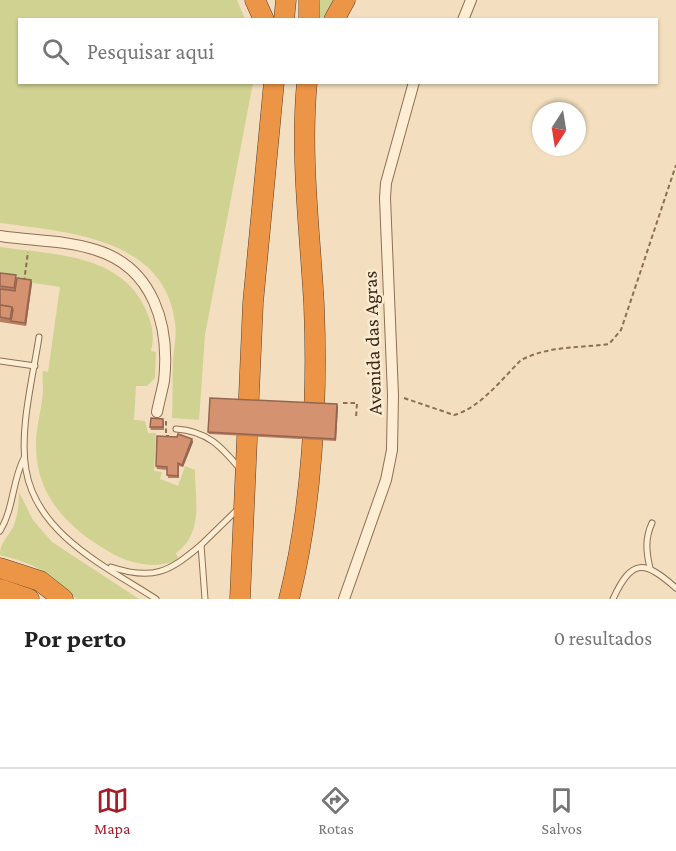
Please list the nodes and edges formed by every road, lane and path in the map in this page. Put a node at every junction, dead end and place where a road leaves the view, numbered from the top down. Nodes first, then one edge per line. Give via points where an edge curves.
1 (255, 0) edge
2 (286, 0) edge
3 (309, 0) edge
4 (345, 0) edge
5 (471, 0) edge
6 (263, 18) edge
7 (284, 18) edge
8 (309, 18) edge
9 (335, 18) edge
10 (464, 18) edge
11 (274, 84) edge
12 (307, 84) edge
13 (413, 84) edge
14 (676, 165) edge
15 (0, 236) edge
16 (29, 240) junction
17 (24, 284) edge
18 (39, 337) dead end
19 (0, 361) edge
20 (35, 366) junction
21 (393, 395) junction
22 (343, 403) dead end
23 (157, 412) dead end
24 (356, 418) dead end
25 (176, 429) dead end
26 (25, 456) junction
27 (244, 473) junction
28 (242, 505) junction
29 (652, 523) dead end
30 (0, 531) edge
31 (201, 545) junction
32 (103, 564) junction
33 (0, 568) edge
34 (650, 568) junction
35 (666, 579) junction
36 (676, 579) edge
37 (676, 588) edge
38 (0, 589) edge
39 (29, 599) edge
40 (63, 599) edge
41 (156, 599) edge
42 (205, 599) edge
43 (240, 599) edge
44 (289, 599) edge
45 (344, 599) edge
46 (613, 599) edge

1 - 6 highway
2 - 7 highway
3 - 8 highway
4 - 9 highway
5 - 10 street
11 - 27 highway via 255,282
12 - 44 highway via 314,381 304,526
13 - 21 street, Avenida das Agras via 385,198
14 - 21 path via 621,330 609,344 530,355 472,407 454,415
15 - 16 street
16 - 17 path
16 - 23 street via 97,250 125,265 147,287 159,309 164,331 164,380
18 - 20 lane
19 - 20 lane
20 - 26 lane
21 - 45 street, Avenida das Agras via 392,450 386,480
22 - 24 path via 357,403
25 - 27 lane via 204,435
26 - 30 lane
26 - 32 lane via 32,491 48,519 64,536
27 - 28 highway
28 - 31 lane
28 - 43 highway
29 - 34 lane via 646,546
31 - 32 lane via 161,573 127,572
31 - 42 lane
32 - 41 lane
33 - 40 highway via 40,581
34 - 35 lane
34 - 46 lane via 628,572
35 - 36 lane
35 - 37 lane
38 - 39 highway

